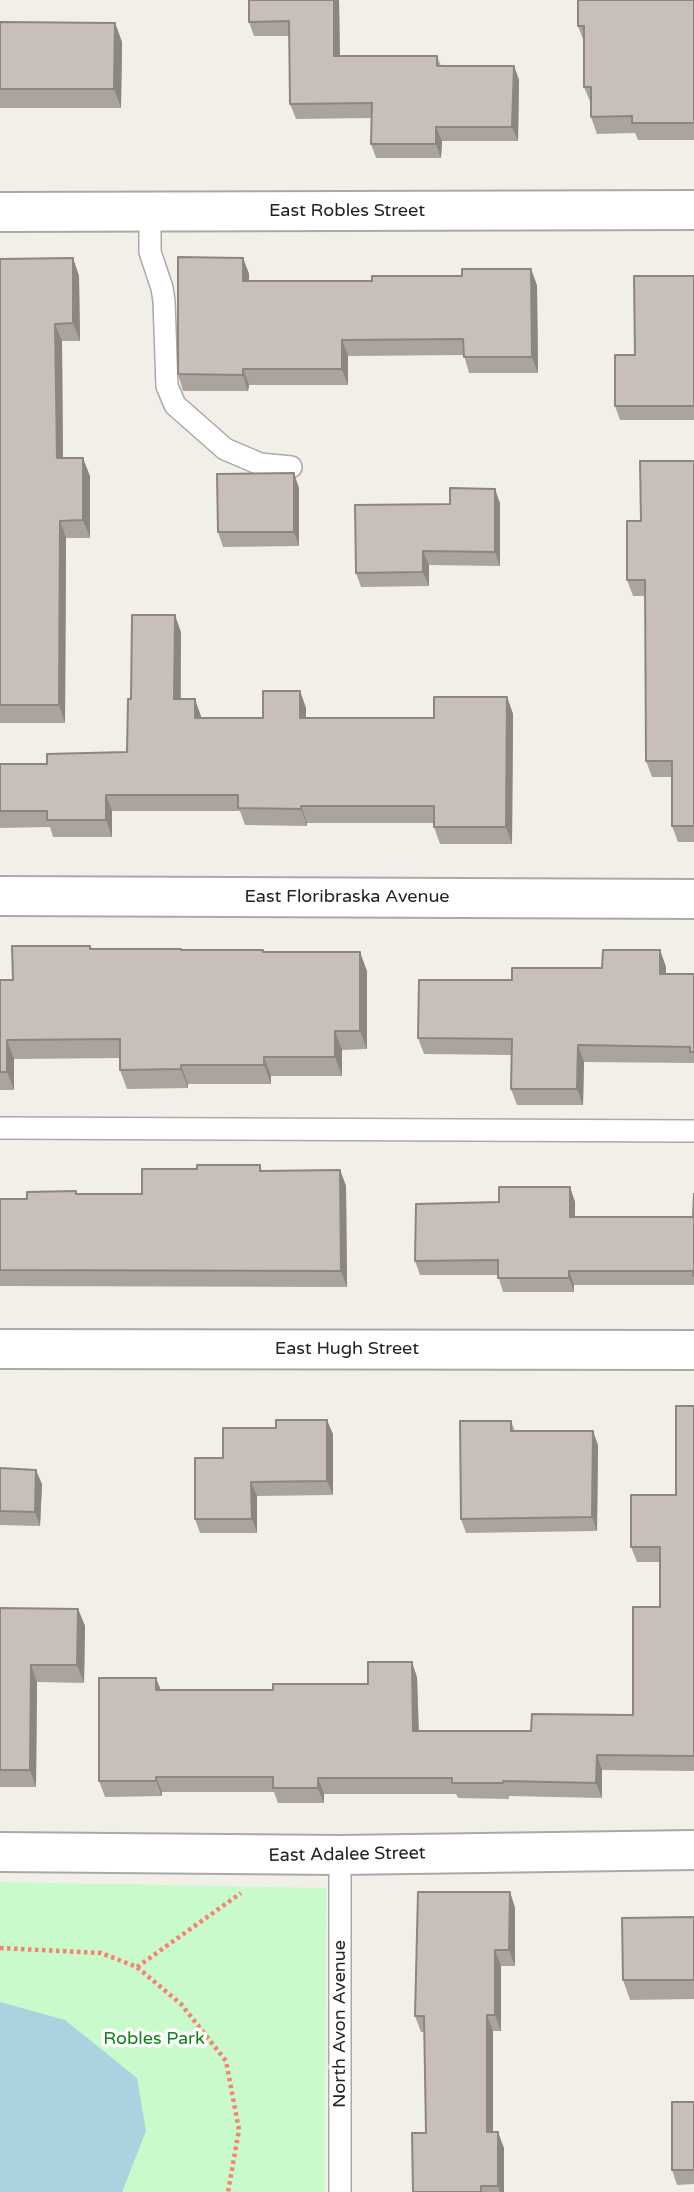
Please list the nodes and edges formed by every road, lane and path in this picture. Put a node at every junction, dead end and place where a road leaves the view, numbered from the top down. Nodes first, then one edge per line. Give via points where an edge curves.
1 (694, 210) edge
2 (150, 211) junction
3 (0, 212) edge
4 (290, 467) dead end
5 (0, 896) edge
6 (694, 899) edge
7 (0, 1128) edge
8 (694, 1131) edge
9 (0, 1349) edge
10 (694, 1350) edge
11 (694, 1850) edge
12 (0, 1852) edge
13 (340, 1856) junction
14 (242, 1893) dead end
15 (0, 1948) edge
16 (137, 1967) junction
17 (228, 2192) edge
18 (340, 2192) edge

1 - 2 street, East Robles Street
2 - 3 street, East Robles Street
2 - 4 lane via 150,251 164,302 167,386 175,405 225,449 260,464
5 - 6 street, East Floribraska Avenue
7 - 8 lane
9 - 10 street, East Hugh Street
11 - 13 street, East Adalee Street
12 - 13 street, East Adalee Street
13 - 18 lane, North Avon Avenue
14 - 16 path
15 - 16 path via 101,1953
16 - 17 path via 181,2004 226,2061 239,2130

